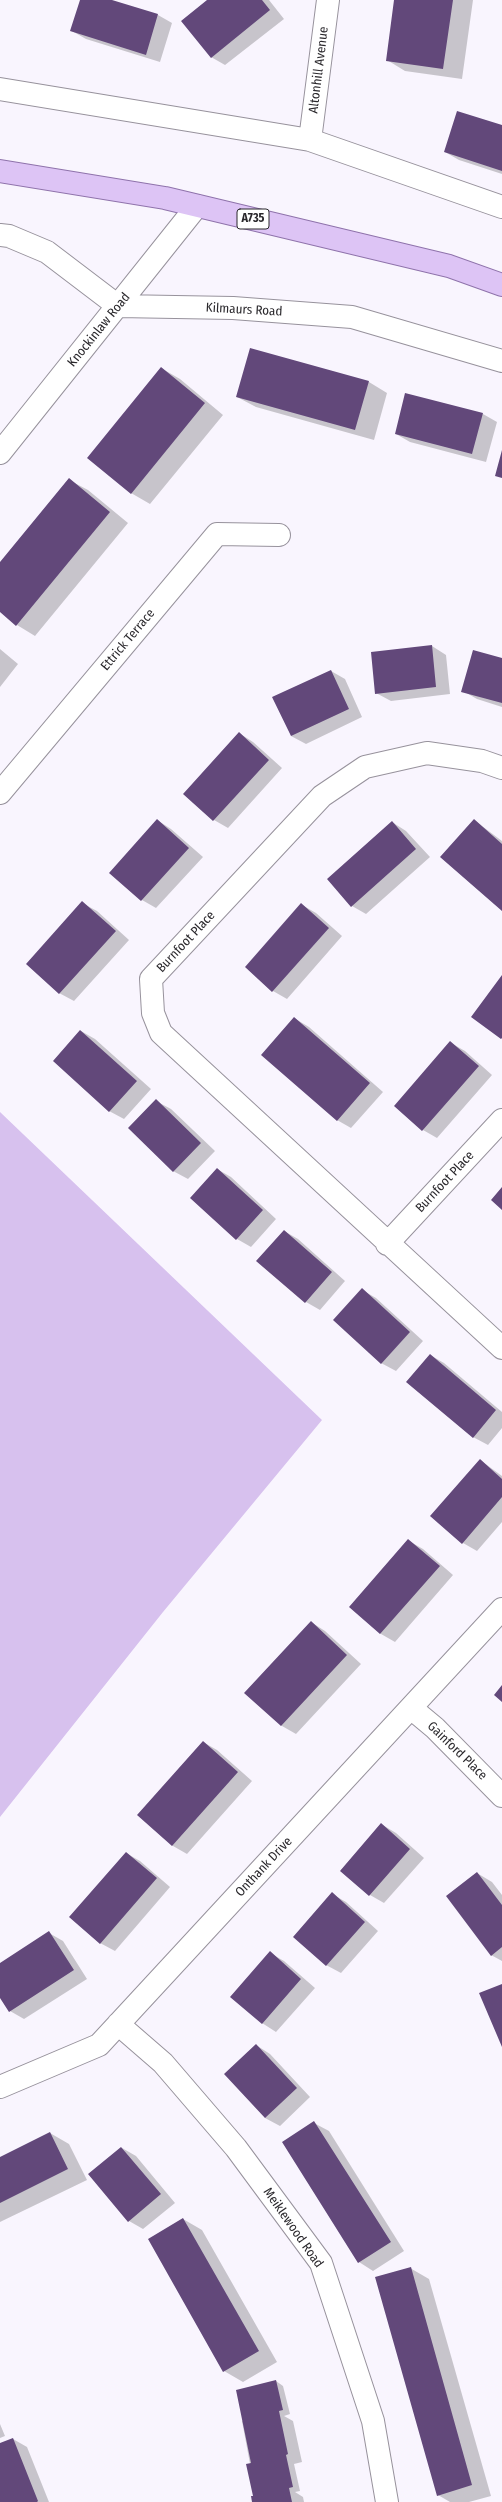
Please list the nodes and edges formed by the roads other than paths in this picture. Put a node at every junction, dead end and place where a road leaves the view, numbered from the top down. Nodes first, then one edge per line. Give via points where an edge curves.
1 (328, 0) edge
2 (0, 89) edge
3 (310, 140) junction
4 (0, 171) edge
5 (197, 206) junction
6 (502, 207) edge
7 (0, 235) edge
8 (502, 285) edge
9 (118, 306) junction
10 (502, 361) edge
11 (0, 453) edge
12 (279, 535) dead end
13 (502, 768) edge
14 (0, 793) edge
15 (502, 1120) edge
16 (387, 1244) junction
17 (502, 1348) edge
18 (502, 1609) edge
19 (411, 1708) junction
20 (502, 1796) edge
21 (118, 2024) junction
22 (0, 2087) edge
23 (387, 2502) edge

1 - 3 street, Altonhill Avenue
2 - 3 street
3 - 6 street
4 - 5 main road, A735 via 165,198
5 - 8 main road, A735 via 449,266
5 - 9 street, Knockinlaw Road
7 - 9 street via 9,236 47,252
9 - 10 street, Kilmaurs Road via 233,308 352,317
9 - 11 street, Knockinlaw Road
12 - 14 street, Ettrick Terrace via 217,534
13 - 16 street, Burnfoot Place via 482,761 427,753 365,767 322,796 151,979 153,1013 161,1033
15 - 16 street, Burnfoot Place
16 - 17 street, Burnfoot Place
18 - 19 street, Onthank Drive
19 - 20 street, Gainford Place via 435,1728
19 - 21 street, Onthank Drive
21 - 22 street, Onthank Drive via 99,2045
21 - 23 street, Meiklewood Road via 163,2063 236,2148 321,2263 373,2421

